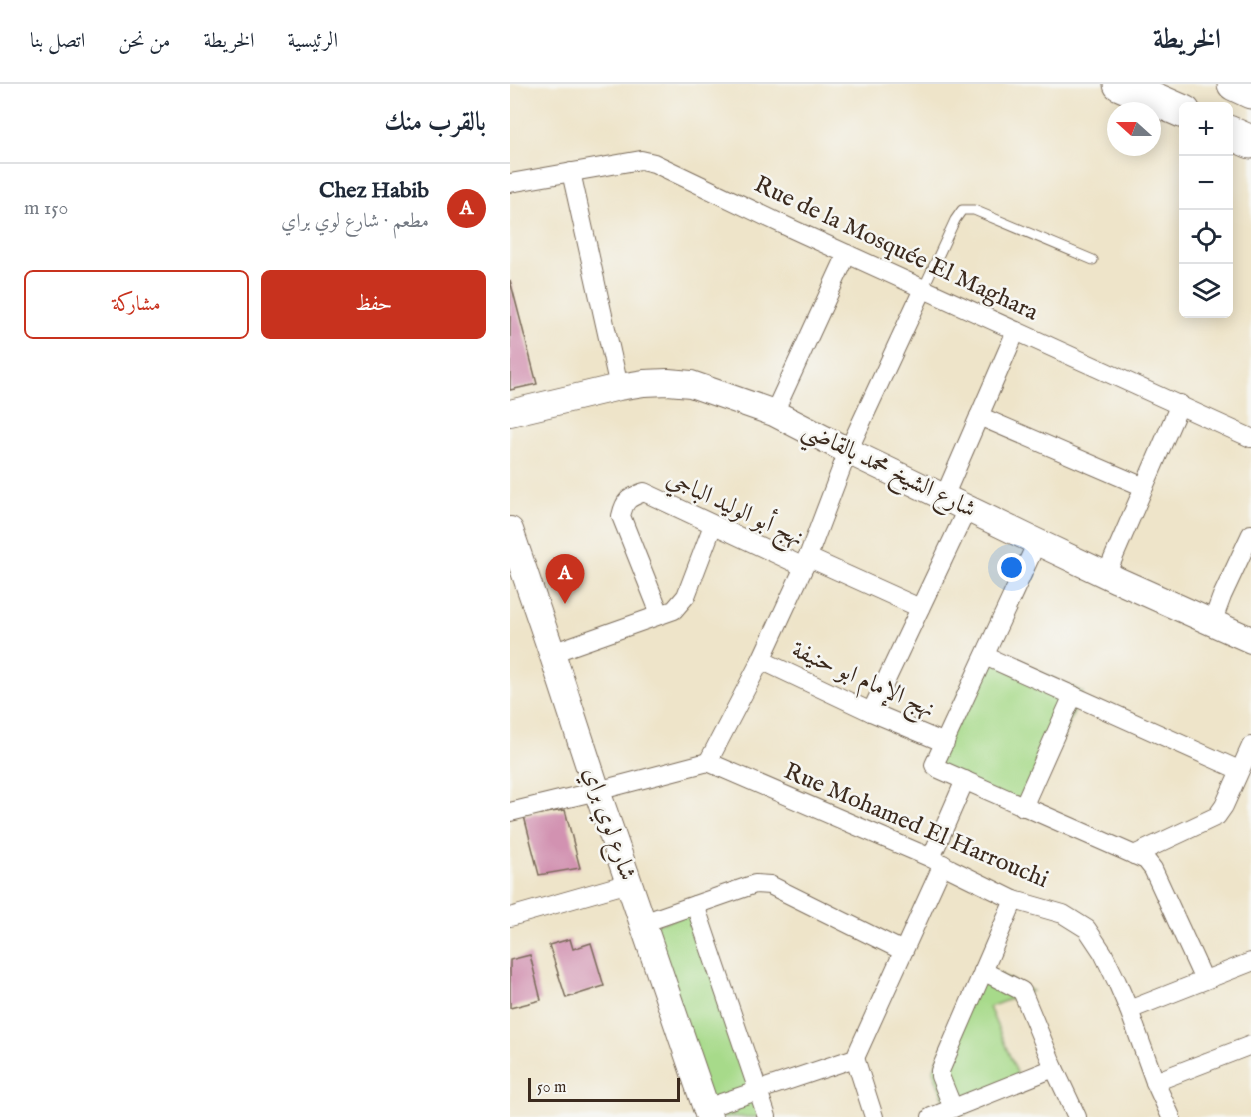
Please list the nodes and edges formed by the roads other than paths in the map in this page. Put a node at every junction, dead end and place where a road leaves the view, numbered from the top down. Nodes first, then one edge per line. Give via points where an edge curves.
1 (1120, 84) edge
2 (1234, 84) edge
3 (1251, 92) edge
4 (1179, 110) edge
5 (1233, 134) edge
6 (1251, 142) edge
7 (572, 172) junction
8 (510, 183) edge
9 (847, 254) junction
10 (1093, 261) dead end
11 (923, 289) junction
12 (1016, 331) junction
13 (619, 387) junction
14 (1179, 404) junction
15 (510, 412) edge
16 (774, 413) junction
17 (979, 416) junction
18 (1251, 438) edge
19 (848, 452) junction
20 (1144, 487) junction
21 (944, 497) junction
22 (967, 509) junction
23 (713, 525) junction
24 (1251, 534) edge
25 (512, 540) edge
26 (1037, 542) junction
27 (805, 562) junction
28 (1106, 575) junction
29 (920, 608) junction
30 (660, 614) junction
31 (1212, 623) junction
32 (1251, 640) edge
33 (552, 653) junction
34 (985, 656) junction
35 (761, 660) junction
36 (1073, 696) junction
37 (871, 712) junction
38 (945, 743) junction
39 (1251, 746) edge
40 (708, 762) junction
41 (1239, 770) junction
42 (965, 780) junction
43 (597, 791) junction
44 (1023, 807) junction
45 (510, 812) edge
46 (1134, 855) junction
47 (937, 861) junction
48 (629, 883) junction
49 (1014, 900) junction
50 (695, 905) junction
51 (510, 916) edge
52 (643, 924) junction
53 (903, 951) junction
54 (1251, 962) edge
55 (983, 970) junction
56 (1204, 980) junction
57 (1129, 1010) junction
58 (1251, 1045) edge
59 (855, 1058) junction
60 (1054, 1068) junction
61 (1155, 1082) junction
62 (758, 1089) junction
63 (953, 1108) junction
64 (707, 1112) edge
65 (767, 1117) edge
66 (874, 1117) edge
67 (931, 1117) edge
68 (1077, 1117) edge
69 (1171, 1117) edge

1 - 4 highway
2 - 3 highway
5 - 6 highway
7 - 8 street, Rue de la Mosquée El Maghara
7 - 9 street, Rue de la Mosquée El Maghara via 641,160 654,163
7 - 13 street
9 - 11 street, Rue de la Mosquée El Maghara
9 - 16 street
10 - 11 lane via 974,210 962,210
11 - 12 street, Rue de la Mosquée El Maghara
11 - 19 street
12 - 14 street, Rue de la Mosquée El Maghara
12 - 17 street
13 - 15 street, شارع الشيخ محمد بالقاضي
13 - 16 street, شارع الشيخ محمد بالقاضي via 691,384
14 - 18 street, Rue de la Mosquée El Maghara
14 - 20 street
16 - 19 street, شارع الشيخ محمد بالقاضي
17 - 20 street
17 - 21 street
19 - 21 street, شارع الشيخ محمد بالقاضي
19 - 27 street
20 - 28 street
21 - 22 street, شارع الشيخ محمد بالقاضي
22 - 26 street, شارع الشيخ محمد بالقاضي
22 - 29 street
23 - 27 street, نهج أبو الوليد الباجي
23 - 30 street via 686,596 674,610
23 - 30 street, نهج أبو الوليد الباجي via 644,492 629,498 623,506 621,516
24 - 31 street
25 - 33 street, شارع لوي براي
26 - 28 street, شارع الشيخ محمد بالقاضي
26 - 34 street
27 - 29 street, نهج أبو الوليد الباجي
27 - 35 street
28 - 31 street, شارع الشيخ محمد بالقاضي
29 - 37 street
30 - 33 street
31 - 32 street, شارع الشيخ محمد بالقاضي
33 - 43 street, شارع لوي براي
34 - 36 street
34 - 38 street
35 - 37 street, نهج الإمام ابو حنيفة
35 - 40 street
36 - 41 street
36 - 44 street
37 - 38 street, نهج الإمام ابو حنيفة
38 - 42 street via 934,765
39 - 41 street
40 - 43 street
40 - 47 street, Rue Mohamed El Harrouchi
41 - 46 street via 1217,816
42 - 44 street
42 - 47 street
43 - 45 street
43 - 48 street, شارع لوي براي
44 - 46 street
46 - 56 street via 1146,860 1153,869
47 - 49 street, Rue Mohamed El Harrouchi
47 - 53 street
48 - 51 street
48 - 52 street, شارع لوي براي
49 - 55 street
49 - 57 street, Rue Mohamed El Harrouchi via 1063,914 1087,929 1103,952
50 - 52 street
50 - 53 street via 755,884 770,885
50 - 62 street
52 - 64 street, شارع لوي براي
53 - 59 street
54 - 56 street
55 - 60 street via 1022,991
55 - 63 street via 940,1071
56 - 57 street
57 - 61 street, Rue Mohamed El Harrouchi
58 - 61 street
59 - 62 street
59 - 66 street
60 - 63 street
60 - 68 street
61 - 69 street, Rue Mohamed El Harrouchi
62 - 64 street
62 - 65 street
63 - 67 street

